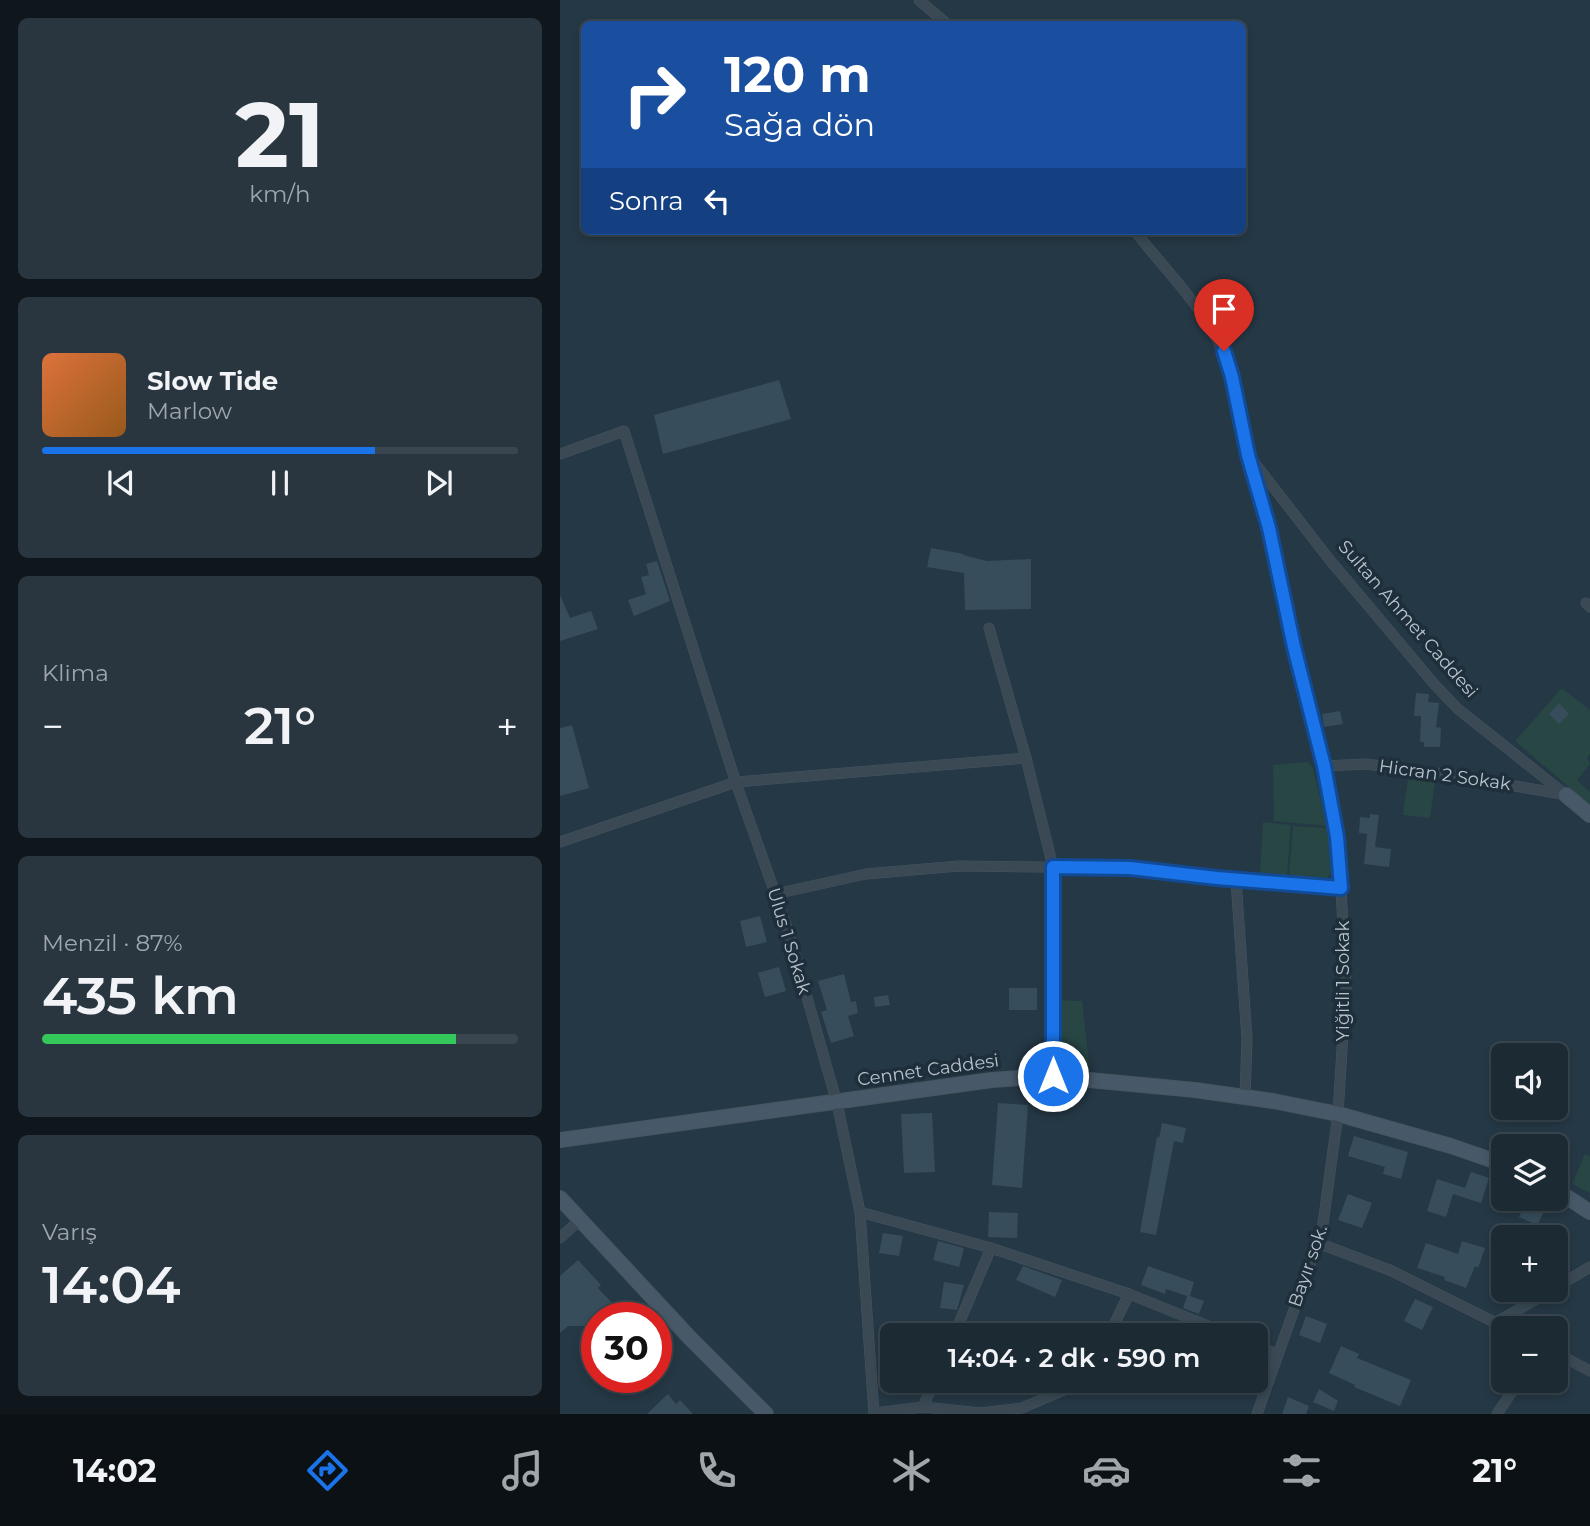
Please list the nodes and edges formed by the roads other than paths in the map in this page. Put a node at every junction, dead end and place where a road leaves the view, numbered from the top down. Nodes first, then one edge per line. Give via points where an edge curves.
1 (919, 0) edge
2 (944, 21) edge
3 (1138, 235) edge
4 (560, 454) edge
5 (1248, 455) junction
6 (989, 628) dead end
7 (1026, 758) junction
8 (1324, 766) junction
9 (735, 781) junction
10 (1566, 795) junction
11 (1590, 815) edge
12 (560, 842) edge
13 (1053, 867) junction
14 (1236, 880) junction
15 (1341, 888) junction
16 (775, 894) junction
17 (1053, 1076) junction
18 (1245, 1097) junction
19 (837, 1103) junction
20 (1338, 1114) junction
21 (560, 1140) edge
22 (1491, 1160) edge
23 (560, 1198) edge
24 (1568, 1198) edge
25 (860, 1212) junction
26 (1590, 1212) edge
27 (579, 1220) junction
28 (560, 1238) edge
29 (1318, 1243) junction
30 (991, 1248) junction
31 (1590, 1268) edge
32 (1568, 1281) edge
33 (1129, 1294) junction
34 (1531, 1302) edge
35 (1507, 1316) edge
36 (1491, 1321) edge
37 (959, 1323) edge
38 (1115, 1323) edge
39 (1201, 1323) edge
40 (1268, 1351) edge
41 (1277, 1354) junction
42 (1568, 1359) edge
43 (1590, 1371) edge
44 (929, 1393) edge
45 (1057, 1393) edge
46 (1511, 1393) edge
47 (923, 1407) junction
48 (766, 1414) edge
49 (875, 1414) edge
50 (1257, 1414) edge
51 (1497, 1414) edge

1 - 2 street
3 - 5 street, Yiğitli 1 Sokak via 1224,351
4 - 9 street, Ulus 1 Sokak via 624,431
5 - 8 street, Yiğitli 1 Sokak
5 - 10 street, Sultan Ahmet Caddesi via 1435,685 1458,709
6 - 7 street
7 - 9 street
7 - 13 street
8 - 10 street, Hicran 2 Sokak via 1366,764
8 - 15 street, Yiğitli 1 Sokak
9 - 12 street
9 - 16 street, Ulus 1 Sokak
10 - 11 street, Sultan Ahmet Caddesi
13 - 14 street via 1130,868
13 - 16 street via 898,870
13 - 17 street
14 - 15 street
14 - 18 street via 1247,1039
15 - 20 street, Yiğitli 1 Sokak via 1346,984
16 - 19 street, Ulus 1 Sokak
17 - 18 street, Cennet Caddesi
17 - 19 street, Cennet Caddesi via 992,1080
18 - 20 street, Cennet Caddesi
19 - 21 street, Cennet Caddesi
19 - 25 street, Ulus 1 Sokak
20 - 22 street, Cennet Caddesi
20 - 29 street, Bayır sok.
23 - 27 street
24 - 26 street
25 - 30 street
25 - 49 street, Ulus 1 Sokak
27 - 28 street
27 - 48 street
29 - 36 street via 1392,1271
29 - 41 street, Bayır sok.
30 - 33 street
30 - 37 street
31 - 32 street
33 - 38 street
33 - 39 street
34 - 35 street
40 - 41 street
41 - 50 street, Bayır sok.
42 - 43 street
44 - 47 street
45 - 47 street via 1022,1408 981,1413
46 - 51 street
47 - 49 street

